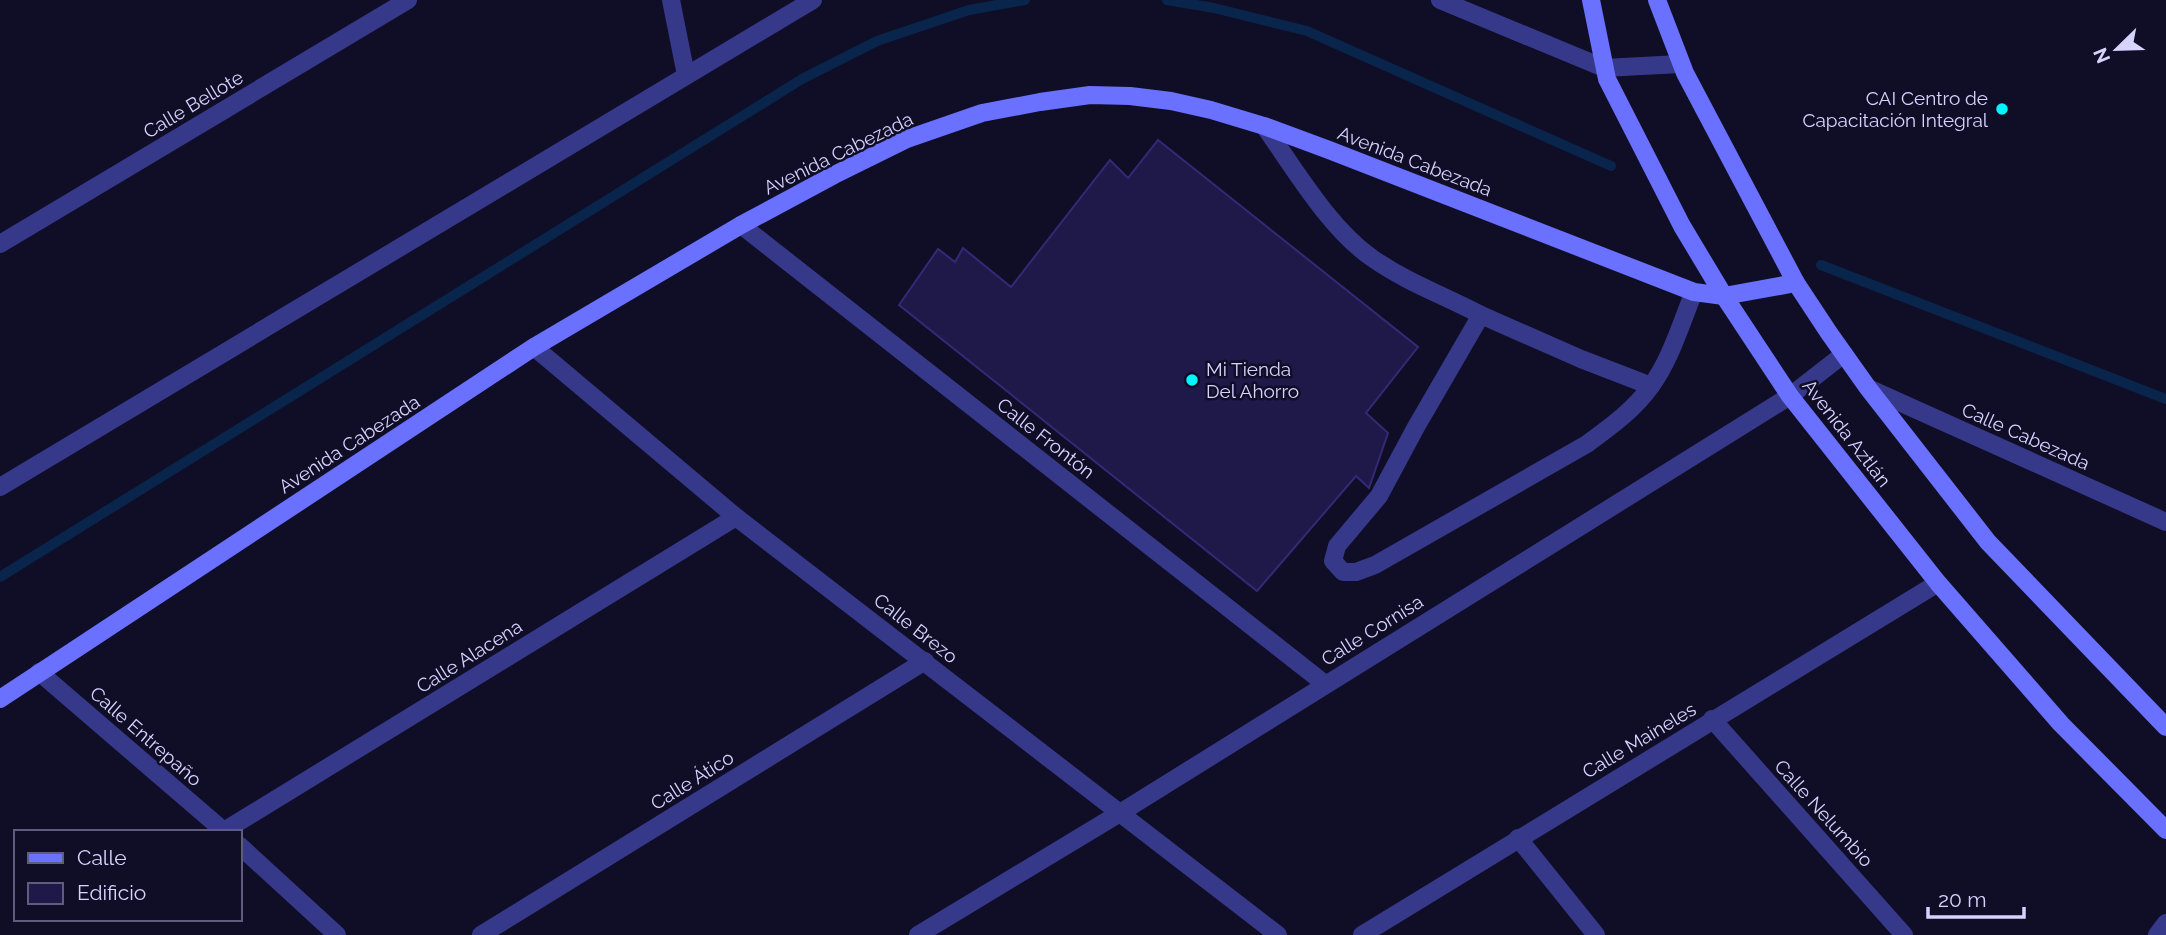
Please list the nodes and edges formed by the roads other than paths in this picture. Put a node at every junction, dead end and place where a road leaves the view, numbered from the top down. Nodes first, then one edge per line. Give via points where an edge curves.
1 (408, 0) edge
2 (671, 0) edge
3 (813, 0) edge
4 (1440, 0) edge
5 (1591, 0) edge
6 (1657, 0) edge
7 (1683, 69) junction
8 (1605, 73) junction
9 (686, 75) junction
10 (1264, 125) junction
11 (741, 225) junction
12 (0, 244) edge
13 (1796, 282) junction
14 (1694, 292) junction
15 (1724, 296) junction
16 (1481, 315) junction
17 (534, 347) junction
18 (1844, 354) junction
19 (1651, 386) junction
20 (1868, 388) junction
21 (1790, 396) junction
22 (0, 487) edge
23 (736, 517) junction
24 (2166, 522) edge
25 (1938, 583) junction
26 (925, 662) junction
27 (39, 672) junction
28 (1325, 684) junction
29 (0, 699) edge
30 (1712, 719) junction
31 (2166, 727) edge
32 (1120, 813) junction
33 (223, 830) edge
34 (226, 830) edge
35 (2166, 830) edge
36 (1518, 838) junction
37 (242, 847) edge
38 (2166, 923) edge
39 (337, 935) edge
40 (481, 935) edge
41 (918, 935) edge
42 (1278, 935) edge
43 (1362, 935) edge
44 (1596, 935) edge
45 (1904, 935) edge
46 (2157, 935) edge

1 - 12 street, Calle Bellote
2 - 9 street
3 - 9 street
4 - 8 street
5 - 8 main road, Avenida Aztlán
6 - 7 main road
7 - 8 street
7 - 13 main road
8 - 15 main road, Avenida Aztlán via 1682,226
9 - 22 street
10 - 11 main road, Avenida Cabezada via 1198,107 1130,96 1090,95 982,113 907,139
10 - 14 main road, Avenida Cabezada
10 - 16 street via 1328,214 1370,257
11 - 17 main road, Avenida Cabezada
11 - 28 street, Calle Frontón
13 - 15 main road, Avenida Cabezada
13 - 18 main road
14 - 15 main road, Avenida Cabezada
14 - 19 street
15 - 21 main road, Avenida Aztlán
16 - 19 street
16 - 19 street via 1379,496 1337,546 1333,561 1343,572 1375,565 1587,444 1618,421
17 - 23 street, Calle Brezo
17 - 27 main road, Avenida Cabezada
18 - 20 main road
18 - 21 street, Calle Cornisa
20 - 24 street, Calle Cabezada
20 - 31 main road via 1988,542
21 - 25 main road, Avenida Aztlán
21 - 28 street, Calle Cornisa
23 - 26 street, Calle Brezo
23 - 34 street, Calle Alacena
25 - 30 street, Calle Maineles
25 - 35 main road, Avenida Aztlán via 2061,724
26 - 32 street, Calle Brezo
26 - 40 street, Calle Ático
27 - 29 main road, Avenida Cabezada
27 - 33 street, Calle Entrepaño
28 - 32 street, Calle Cornisa
30 - 36 street, Calle Maineles
30 - 45 street, Calle Nelumbio
32 - 41 street, Calle Cornisa
32 - 42 street, Calle Brezo
36 - 43 street, Calle Maineles
36 - 44 street
37 - 39 street
38 - 46 street

